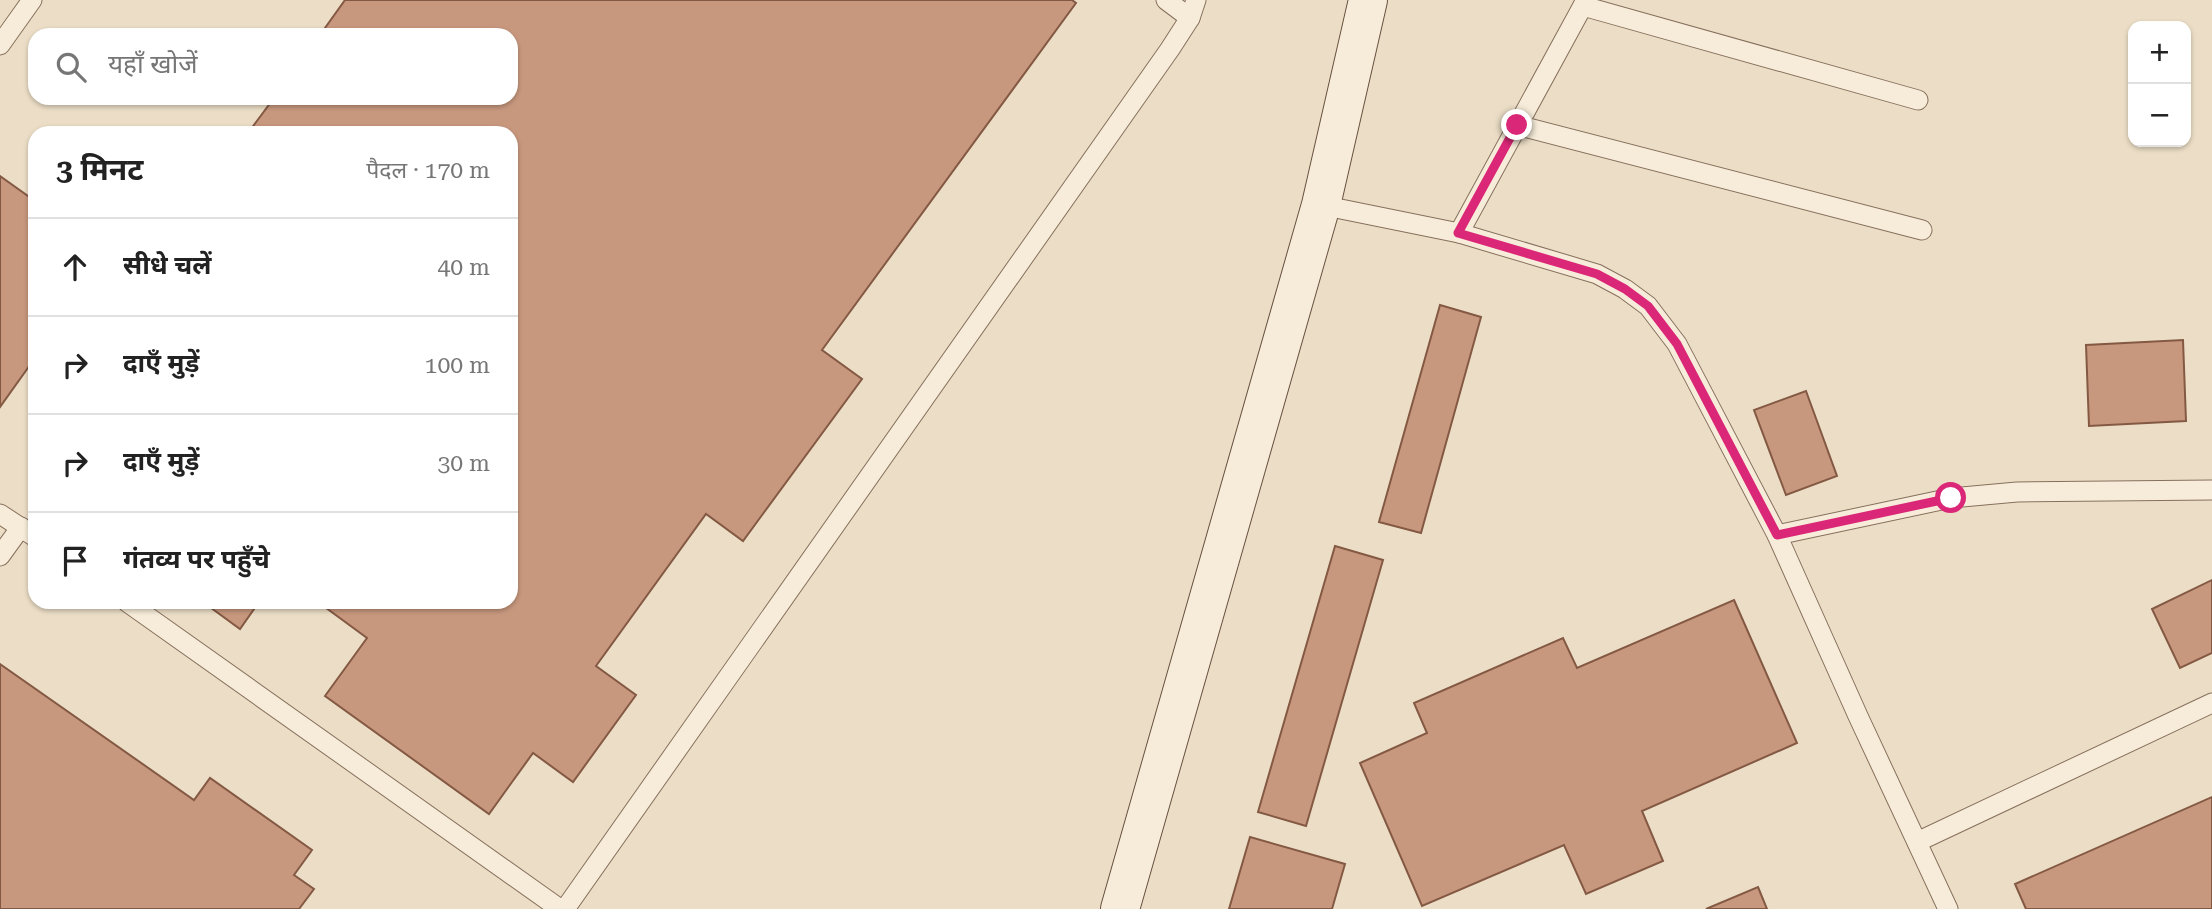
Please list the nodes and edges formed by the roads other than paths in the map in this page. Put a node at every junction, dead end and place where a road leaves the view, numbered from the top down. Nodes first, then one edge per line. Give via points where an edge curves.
1 (33, 0) edge
2 (1166, 0) edge
3 (1368, 0) edge
4 (1585, 3) edge
5 (1193, 9) edge
6 (0, 46) edge
7 (1918, 100) dead end
8 (1517, 125) junction
9 (1321, 205) junction
10 (1922, 230) dead end
11 (1458, 233) junction
12 (2212, 490) edge
13 (0, 513) edge
14 (28, 532) edge
15 (1777, 535) junction
16 (0, 556) edge
17 (137, 609) edge
18 (2212, 702) edge
19 (1917, 842) junction
20 (563, 909) edge
21 (1120, 909) edge
22 (1948, 909) edge

1 - 6 lane
2 - 5 lane
3 - 9 main road
4 - 7 lane
4 - 8 lane
5 - 20 lane via 1163,61
8 - 10 lane
8 - 11 lane
9 - 11 lane
9 - 21 main road
11 - 15 lane via 1597,274 1648,306 1677,344
12 - 15 lane via 2017,492 1951,498
13 - 14 lane
14 - 16 lane
15 - 19 lane
17 - 20 lane
18 - 19 lane
19 - 22 lane

